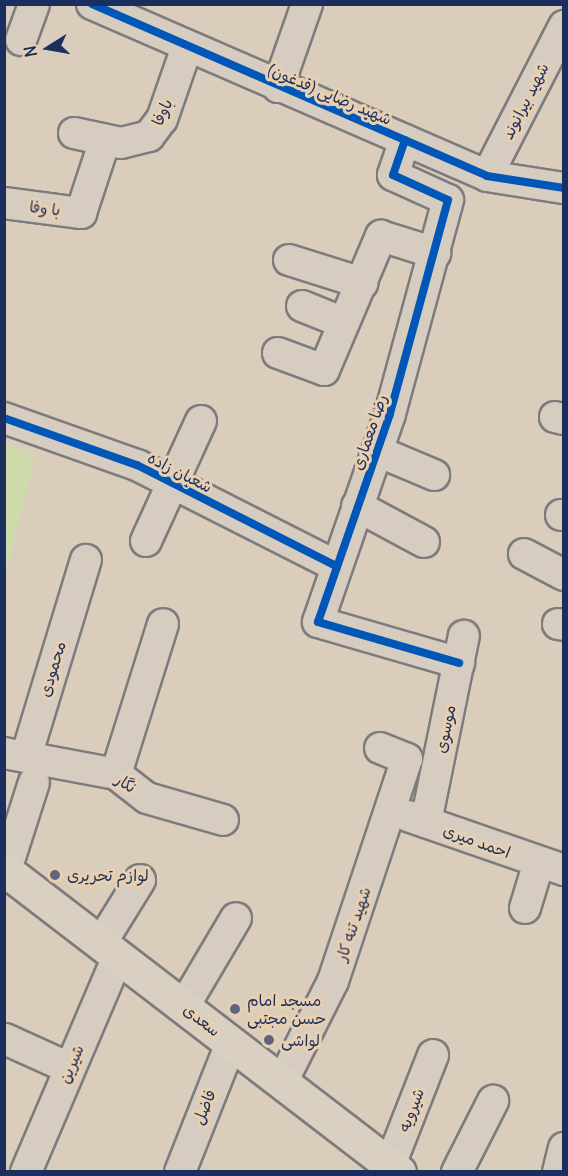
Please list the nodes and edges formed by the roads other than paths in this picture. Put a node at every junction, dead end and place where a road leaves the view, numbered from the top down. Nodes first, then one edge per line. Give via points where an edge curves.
1 (34, 4) edge
2 (92, 4) edge
3 (307, 4) edge
4 (564, 26) edge
5 (21, 40) dead end
6 (187, 47) junction
7 (278, 87) junction
8 (74, 133) dead end
9 (105, 140) junction
10 (405, 140) junction
11 (488, 176) junction
12 (564, 188) edge
13 (6, 210) edge
14 (435, 253) junction
15 (289, 260) dead end
16 (362, 283) junction
17 (302, 306) dead end
18 (344, 323) junction
19 (278, 353) dead end
20 (4, 418) edge
21 (201, 421) dead end
22 (377, 451) junction
23 (434, 475) dead end
24 (171, 483) junction
25 (357, 506) junction
26 (146, 541) dead end
27 (424, 542) dead end
28 (524, 554) dead end
29 (86, 560) dead end
30 (336, 566) junction
31 (564, 575) edge
32 (163, 624) dead end
33 (462, 650) joint
34 (394, 753) dead end
35 (21, 764) edge
36 (116, 774) junction
37 (392, 810) junction
38 (223, 820) dead end
39 (426, 822) junction
40 (557, 867) edge
41 (5, 870) edge
42 (140, 880) dead end
43 (525, 909) dead end
44 (236, 918) dead end
45 (109, 950) junction
46 (184, 1006) junction
47 (5, 1039) edge
48 (231, 1043) junction
49 (433, 1055) dead end
50 (69, 1068) junction
51 (282, 1082) junction
52 (494, 1101) dead end
53 (564, 1148) edge
54 (394, 1168) edge
55 (26, 1172) edge
56 (180, 1172) edge
57 (457, 1172) edge
58 (558, 1172) edge

1 - 5 street
2 - 6 street, (قدغون) شهید رضایی
3 - 7 street
4 - 11 street, شهید بیرانوند
6 - 7 street, (قدغون) شهید رضایی
6 - 9 street, باوفا via 162,119 149,136 121,143
7 - 10 street, (قدغون) شهید رضایی
8 - 9 street, باوفا
9 - 13 street, با وفا via 81,213
10 - 11 street, (قدغون) شهید رضایی
10 - 14 street, رضا معماری via 393,175 448,200
11 - 12 street, (قدغون) شهید رضایی
14 - 16 street via 381,236
14 - 22 street, رضا معماری
15 - 16 street
16 - 18 street
17 - 18 street
18 - 19 street via 324,370
20 - 24 street, شعبان زاده via 137,465
21 - 24 street
22 - 23 street
22 - 25 street, رضا معماری
24 - 26 street
24 - 30 street, شعبان زاده
25 - 27 street
25 - 30 street, رضا معماری
28 - 31 street
29 - 35 street, محمودی
30 - 33 street, رضا معماری via 318,622
32 - 36 street
33 - 39 street, موسوی
34 - 37 street, شهید تنه کار
35 - 36 street, نگار
35 - 41 street, محمودی
36 - 38 street, نگار via 147,798
37 - 39 street, احمد میری
37 - 51 street, شهید تنه کار via 333,981
39 - 40 street, احمد میری
40 - 43 street
41 - 45 main road, سعدی
42 - 45 street, شیرین
44 - 46 street
45 - 46 main road, سعدی
45 - 50 street, شیرین
46 - 48 main road, سعدی
47 - 50 street
48 - 51 main road, سعدی
48 - 56 street, فاضل
49 - 54 street, شیرویه
50 - 55 street, شیرین
51 - 54 main road, سعدی
52 - 57 street
53 - 58 street

